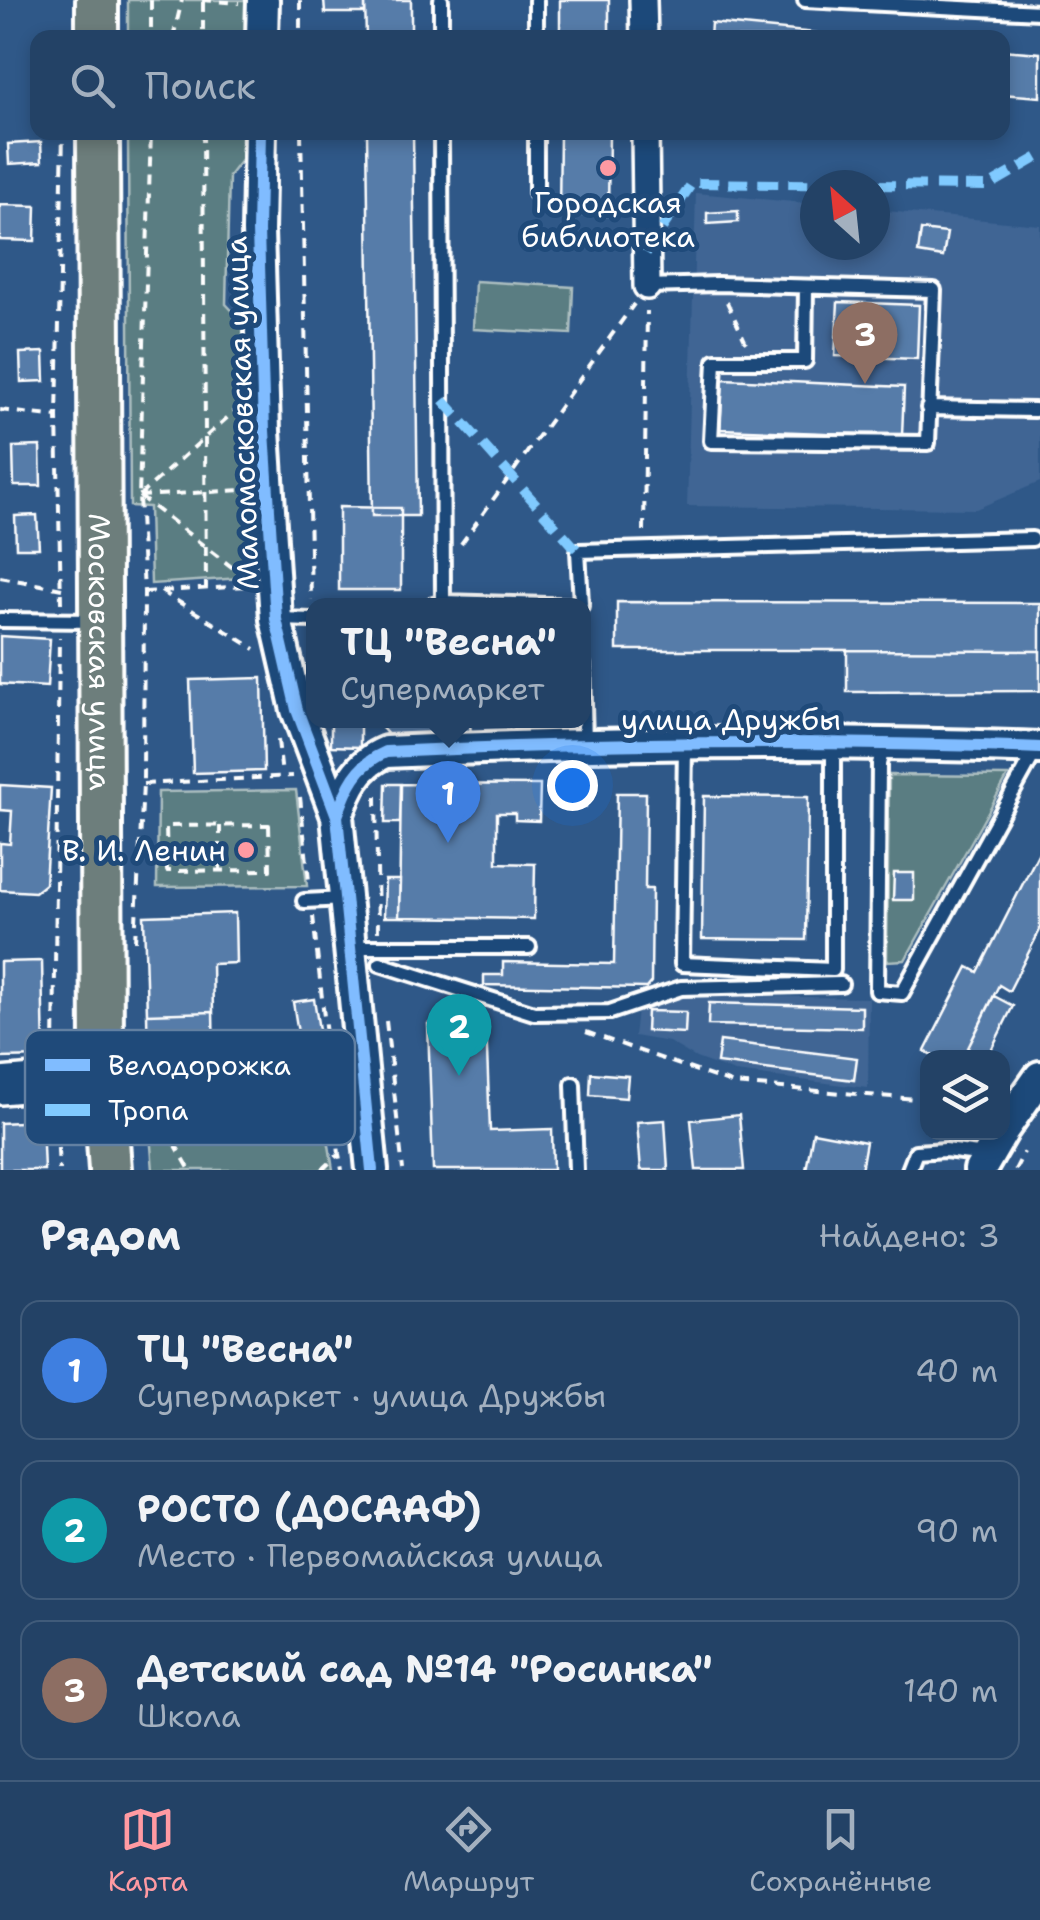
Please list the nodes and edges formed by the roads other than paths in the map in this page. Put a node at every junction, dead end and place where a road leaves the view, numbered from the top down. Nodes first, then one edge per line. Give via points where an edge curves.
1 (97, 0) edge
2 (441, 0) edge
3 (536, 0) edge
4 (643, 0) edge
5 (805, 0) edge
6 (256, 2) edge
7 (1040, 12) edge
8 (98, 30) edge
9 (261, 30) edge
10 (441, 30) edge
11 (536, 30) edge
12 (644, 30) edge
13 (98, 140) edge
14 (260, 140) edge
15 (442, 140) edge
16 (536, 140) edge
17 (645, 140) edge
18 (536, 193) dead end
19 (647, 286) joint
20 (806, 286) junction
21 (928, 408) junction
22 (1035, 410) dead end
23 (1032, 540) dead end
24 (438, 598) edge
25 (581, 598) edge
26 (276, 619) junction
27 (0, 620) edge
28 (306, 620) edge
29 (101, 621) junction
30 (585, 728) edge
31 (586, 744) junction
32 (832, 744) junction
33 (884, 744) junction
34 (685, 745) junction
35 (310, 746) junction
36 (1038, 748) edge
37 (370, 759) junction
38 (337, 816) junction
39 (345, 899) junction
40 (308, 900) road end
41 (364, 947) junction
42 (529, 947) dead end
43 (380, 964) dead end
44 (682, 964) junction
45 (841, 984) dead end
46 (681, 988) junction
47 (103, 1030) edge
48 (1040, 1077) edge
49 (25, 1083) edge
50 (573, 1084) dead end
51 (0, 1086) edge
52 (108, 1145) edge
53 (993, 1147) edge
54 (110, 1170) edge
55 (372, 1170) edge
56 (576, 1170) edge
57 (909, 1170) edge

1 - 8 main road
2 - 10 lane
3 - 11 lane
4 - 12 street
5 - 7 lane
6 - 9 street
13 - 29 main road, Московская улица
14 - 26 street, Маломосковская улица via 262,386
15 - 24 lane
16 - 18 lane
17 - 19 street
19 - 20 lane
20 - 21 lane via 934,290
20 - 21 lane via 806,361 715,360 711,441 928,442
21 - 22 lane
23 - 25 lane via 578,551
26 - 28 lane
26 - 35 street, Маломосковская улица
27 - 29 lane
29 - 47 main road, Московская улица
30 - 31 lane
31 - 34 street, улица Дружбы
31 - 37 street, улица Дружбы via 386,752
32 - 33 street, улица Дружбы
32 - 34 street, улица Дружбы
32 - 44 lane via 832,970
33 - 36 street, улица Дружбы
33 - 36 lane via 877,991 902,993
34 - 44 lane
35 - 37 street, улица Дружбы via 328,760
35 - 38 street
37 - 38 street via 347,786
38 - 39 street
39 - 40 lane
39 - 41 street
41 - 42 lane
41 - 55 street
43 - 46 lane via 534,1013 610,1012
44 - 46 lane
45 - 46 lane
48 - 53 street
49 - 51 main road
50 - 56 lane
52 - 54 main road, Московская улица
53 - 57 lane via 916,1152

